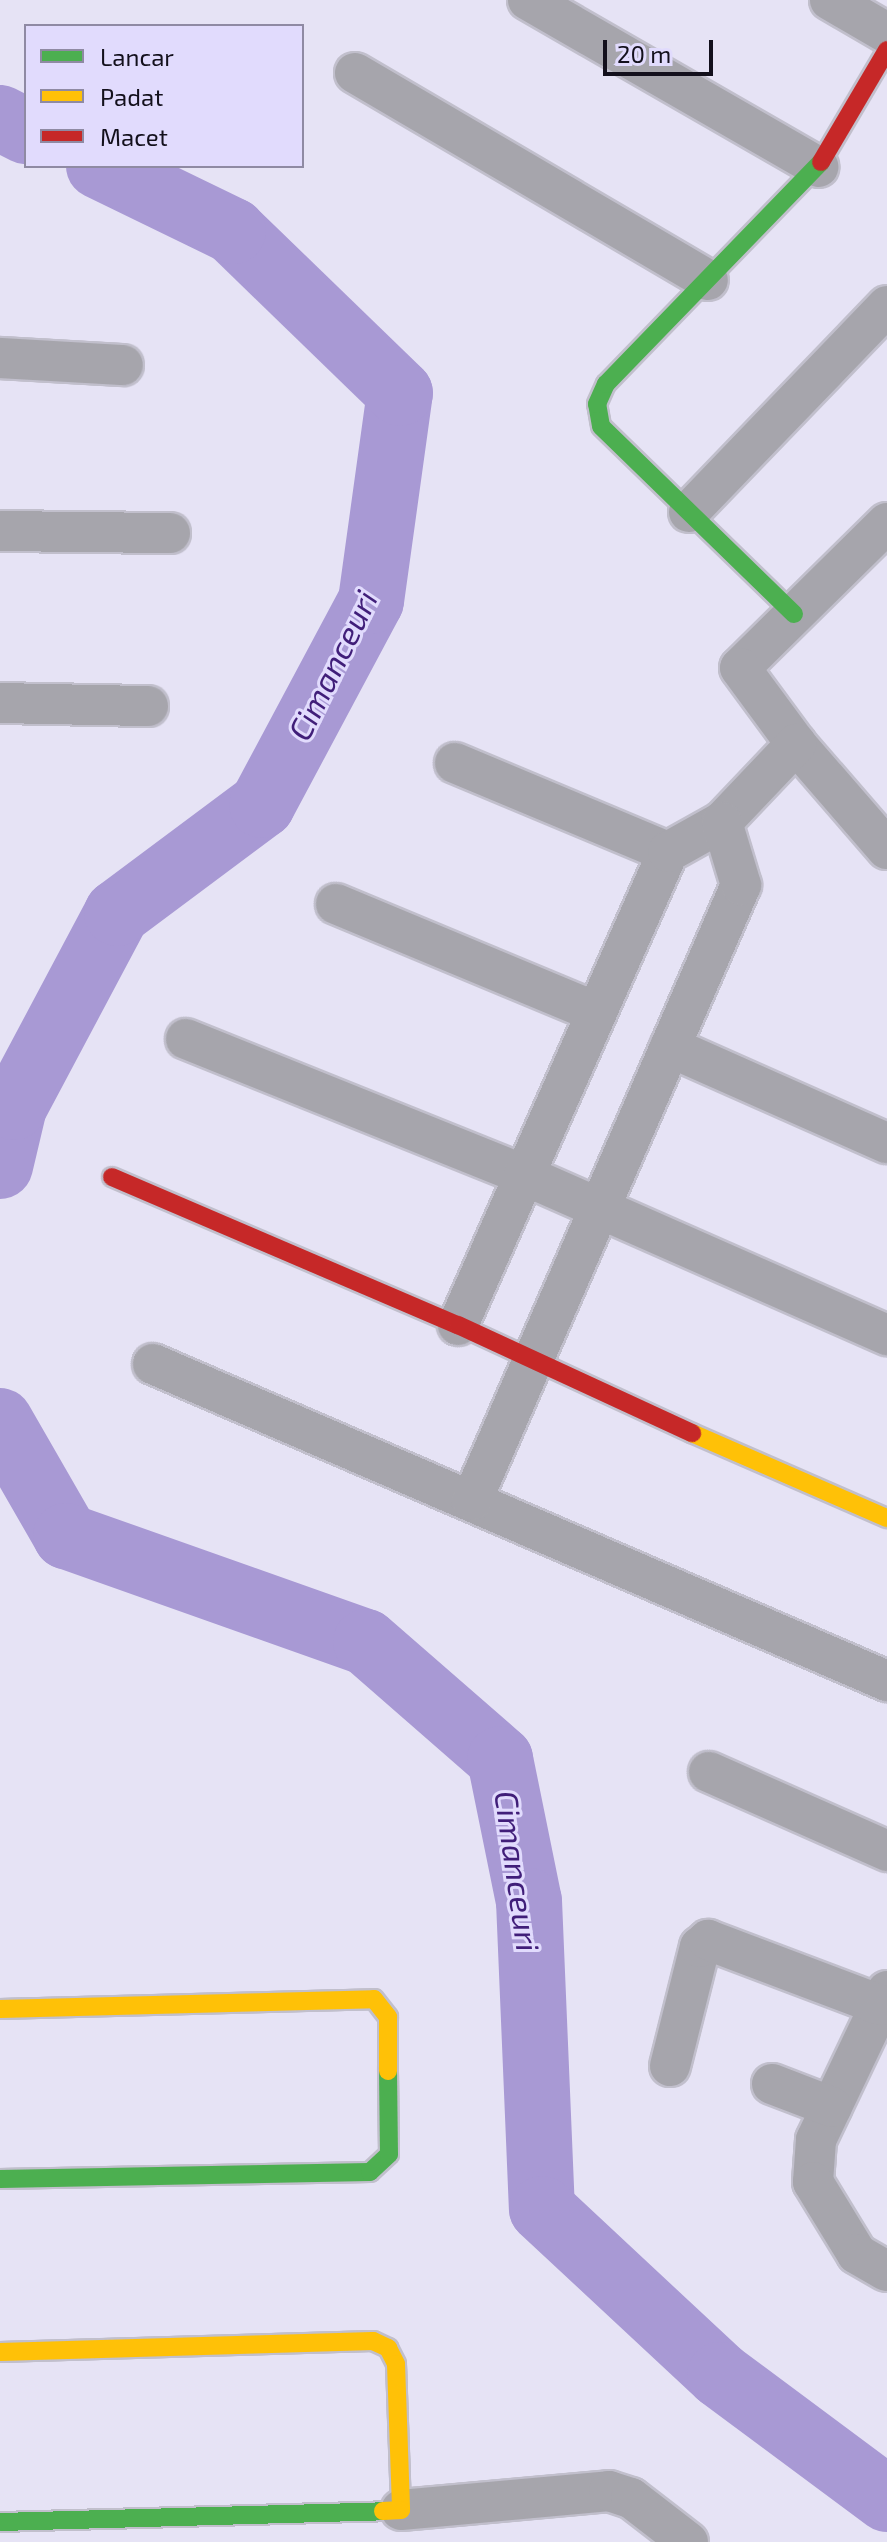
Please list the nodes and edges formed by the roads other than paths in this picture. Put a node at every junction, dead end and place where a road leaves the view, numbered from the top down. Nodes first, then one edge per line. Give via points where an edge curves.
1 (528, 0) edge
2 (830, 0) edge
3 (887, 33) edge
4 (887, 50) edge
5 (355, 73) dead end
6 (818, 167) junction
7 (708, 280) junction
8 (887, 306) edge
9 (0, 358) edge
10 (123, 365) dead end
11 (689, 512) junction
12 (887, 523) edge
13 (0, 531) edge
14 (170, 533) dead end
15 (794, 614) junction
16 (0, 703) edge
17 (148, 706) dead end
18 (796, 744) junction
19 (455, 763) dead end
20 (722, 822) junction
21 (887, 849) edge
22 (668, 852) junction
23 (336, 904) dead end
24 (596, 1012) junction
25 (186, 1039) dead end
26 (670, 1047) junction
27 (887, 1143) edge
28 (524, 1175) junction
29 (112, 1177) dead end
30 (600, 1208) junction
31 (458, 1325) junction
32 (887, 1335) edge
33 (532, 1363) junction
34 (153, 1364) dead end
35 (472, 1500) junction
36 (887, 1518) edge
37 (887, 1681) edge
38 (709, 1772) dead end
39 (887, 1851) edge
40 (884, 1998) edge
41 (0, 2009) edge
42 (670, 2066) dead end
43 (772, 2084) dead end
44 (832, 2107) junction
45 (0, 2179) edge
46 (887, 2271) edge
47 (0, 2352) edge
48 (401, 2510) junction
49 (0, 2522) edge
50 (688, 2542) edge

1 - 6 street
2 - 3 street
4 - 6 street
5 - 7 street
6 - 7 street
7 - 11 street via 606,384 597,404 601,426
8 - 11 street
9 - 10 street
11 - 15 street
12 - 15 street
13 - 14 street
15 - 18 street via 740,668
16 - 17 street
18 - 20 street
18 - 21 street
19 - 22 street
20 - 22 street
20 - 26 street via 741,885
22 - 24 street
23 - 24 street
24 - 28 street
25 - 28 street
26 - 27 street
26 - 30 street
28 - 30 street
28 - 31 street
29 - 31 street
30 - 32 street
30 - 33 street
31 - 33 street
33 - 35 street
33 - 36 street
34 - 35 street
35 - 37 street
38 - 39 street
40 - 42 street via 708,1940 700,1947
40 - 44 street
41 - 45 street via 374,1999 388,2017 389,2154 370,2172
43 - 44 street
44 - 46 street via 816,2140 813,2182 857,2254
47 - 48 street via 373,2341 388,2348 396,2364
48 - 49 street
48 - 50 street via 609,2491 631,2498

